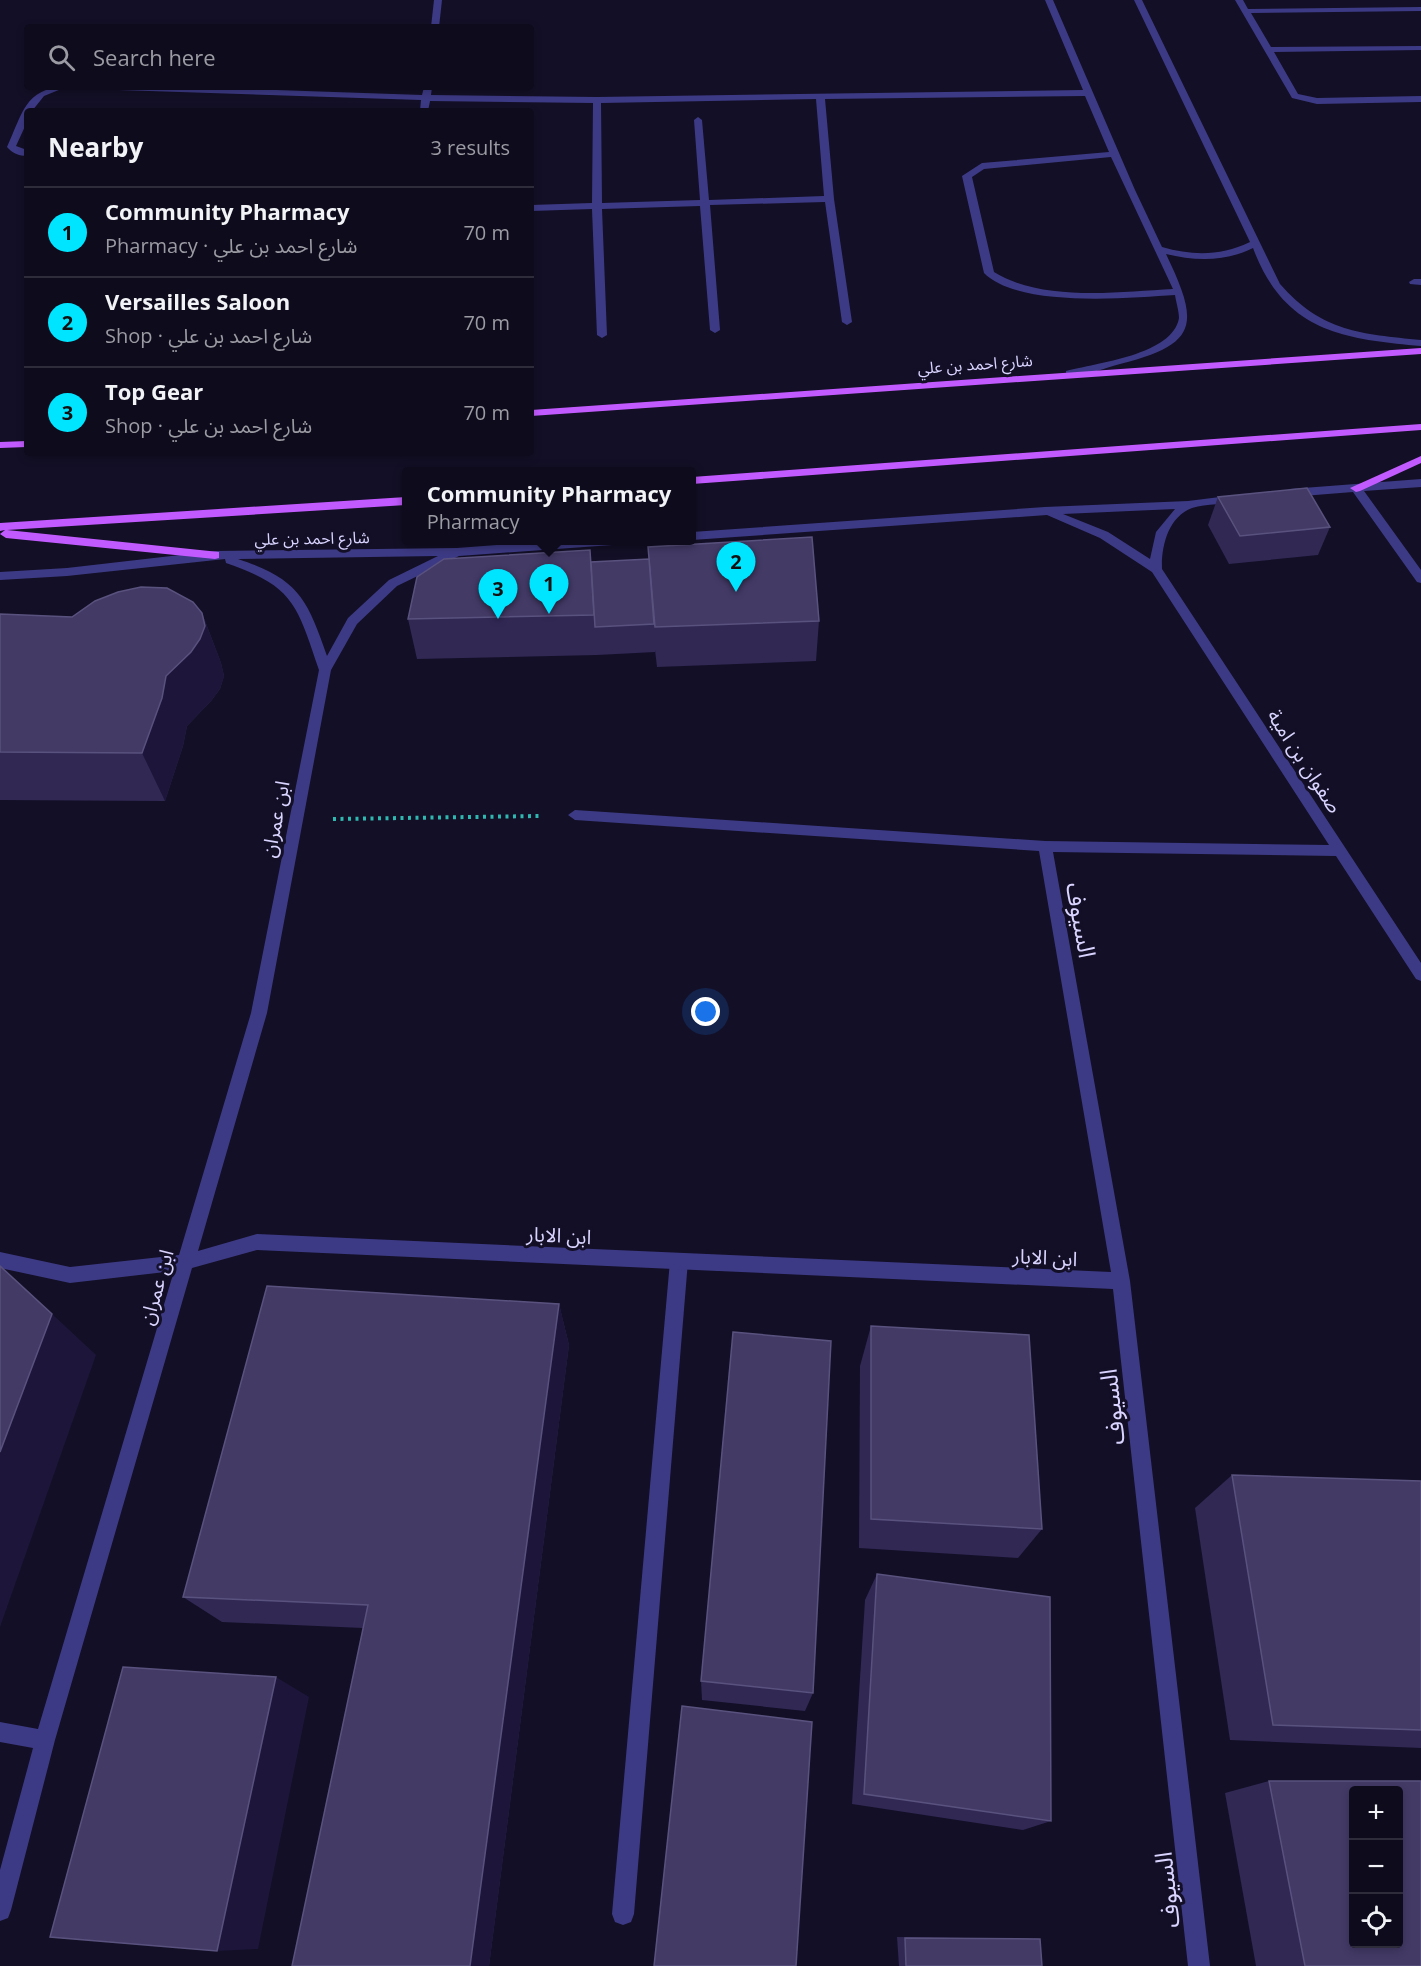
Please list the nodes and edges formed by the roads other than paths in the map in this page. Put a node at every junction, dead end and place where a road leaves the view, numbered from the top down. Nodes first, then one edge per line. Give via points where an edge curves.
1 (438, 0) edge
2 (1049, 0) edge
3 (1138, 0) edge
4 (1239, 0) edge
5 (1345, 0) edge
6 (1352, 10) junction
7 (1245, 11) junction
8 (1420, 11) edge
9 (435, 24) edge
10 (1421, 48) edge
11 (1268, 50) junction
12 (46, 90) edge
13 (203, 90) edge
14 (427, 90) edge
15 (1088, 93) junction
16 (820, 97) junction
17 (426, 98) junction
18 (1421, 99) edge
19 (597, 100) junction
20 (30, 108) edge
21 (424, 108) edge
22 (24, 120) edge
23 (698, 120) dead end
24 (24, 153) edge
25 (1114, 154) junction
26 (829, 200) junction
27 (704, 203) junction
28 (597, 206) junction
29 (534, 208) edge
30 (1254, 244) junction
31 (1157, 249) junction
32 (1179, 292) junction
33 (847, 322) dead end
34 (715, 330) dead end
35 (602, 335) dead end
36 (1421, 343) edge
37 (1421, 351) edge
38 (1070, 373) junction
39 (534, 413) edge
40 (1421, 427) edge
41 (24, 444) edge
42 (0, 445) edge
43 (1421, 459) edge
44 (696, 481) edge
45 (1421, 483) edge
46 (1356, 488) junction
47 (1275, 494) edge
48 (1253, 497) edge
49 (402, 501) edge
50 (1188, 505) junction
51 (1045, 511) junction
52 (0, 527) edge
53 (0, 534) edge
54 (696, 536) edge
55 (556, 545) edge
56 (457, 552) junction
57 (215, 555) junction
58 (1155, 569) junction
59 (0, 576) edge
60 (1421, 579) edge
61 (325, 670) junction
62 (575, 815) road end
63 (1045, 846) junction
64 (1341, 851) junction
65 (1421, 975) edge
66 (0, 1260) edge
67 (679, 1261) junction
68 (185, 1262) junction
69 (1121, 1281) junction
70 (0, 1732) edge
71 (45, 1740) junction
72 (0, 1910) edge
73 (623, 1914) dead end
74 (1199, 1966) edge

1 - 9 street
2 - 15 street
3 - 30 street
4 - 7 street
5 - 6 street
6 - 7 street
6 - 8 street
7 - 11 street
10 - 11 street
11 - 18 street via 1292,92 1302,99
12 - 20 street via 34,98
13 - 17 street
14 - 17 street
15 - 16 street
15 - 25 street
16 - 19 street
16 - 26 street
17 - 19 street
17 - 21 street
19 - 28 street
22 - 24 street via 11,147
23 - 27 street
25 - 31 street
25 - 32 street via 982,166 967,176 989,273 1009,285 1044,292 1108,296
26 - 27 street
26 - 33 street
27 - 28 street
27 - 34 street
28 - 29 street
28 - 35 street
30 - 31 street via 1222,257 1201,258
30 - 36 street via 1272,282 1304,315 1345,333
31 - 32 street
32 - 38 street via 1184,317 1179,331 1166,344 1148,354
37 - 38 main road, شارع احمد بن علي
38 - 39 main road, شارع احمد بن علي
40 - 44 main road
41 - 42 main road
43 - 46 main road
45 - 46 street
46 - 47 street
46 - 60 street
48 - 50 street
49 - 52 main road, شارع احمد بن علي
50 - 51 street
50 - 58 street via 1160,532
51 - 54 street
51 - 58 street, صفوان بن امية via 1104,536
53 - 57 main road
55 - 56 street, شارع احمد بن علي
56 - 57 street, شارع احمد بن علي
56 - 61 street, ابن عمران via 393,583 352,621
57 - 59 street, شارع احمد بن علي
57 - 61 street, ابن عمران via 260,568 287,584 303,606
58 - 64 street, صفوان بن امية
61 - 68 street, ابن عمران via 259,1013
62 - 63 street
63 - 64 street
63 - 69 street, السيوف
64 - 65 street, صفوان بن امية
66 - 68 street, ابن الابار via 70,1275
67 - 68 street, ابن الابار via 257,1242
67 - 69 street, ابن الابار
67 - 73 street
68 - 71 street, ابن عمران
69 - 74 street, السيوف
70 - 71 street
71 - 72 street, ابن عمران

